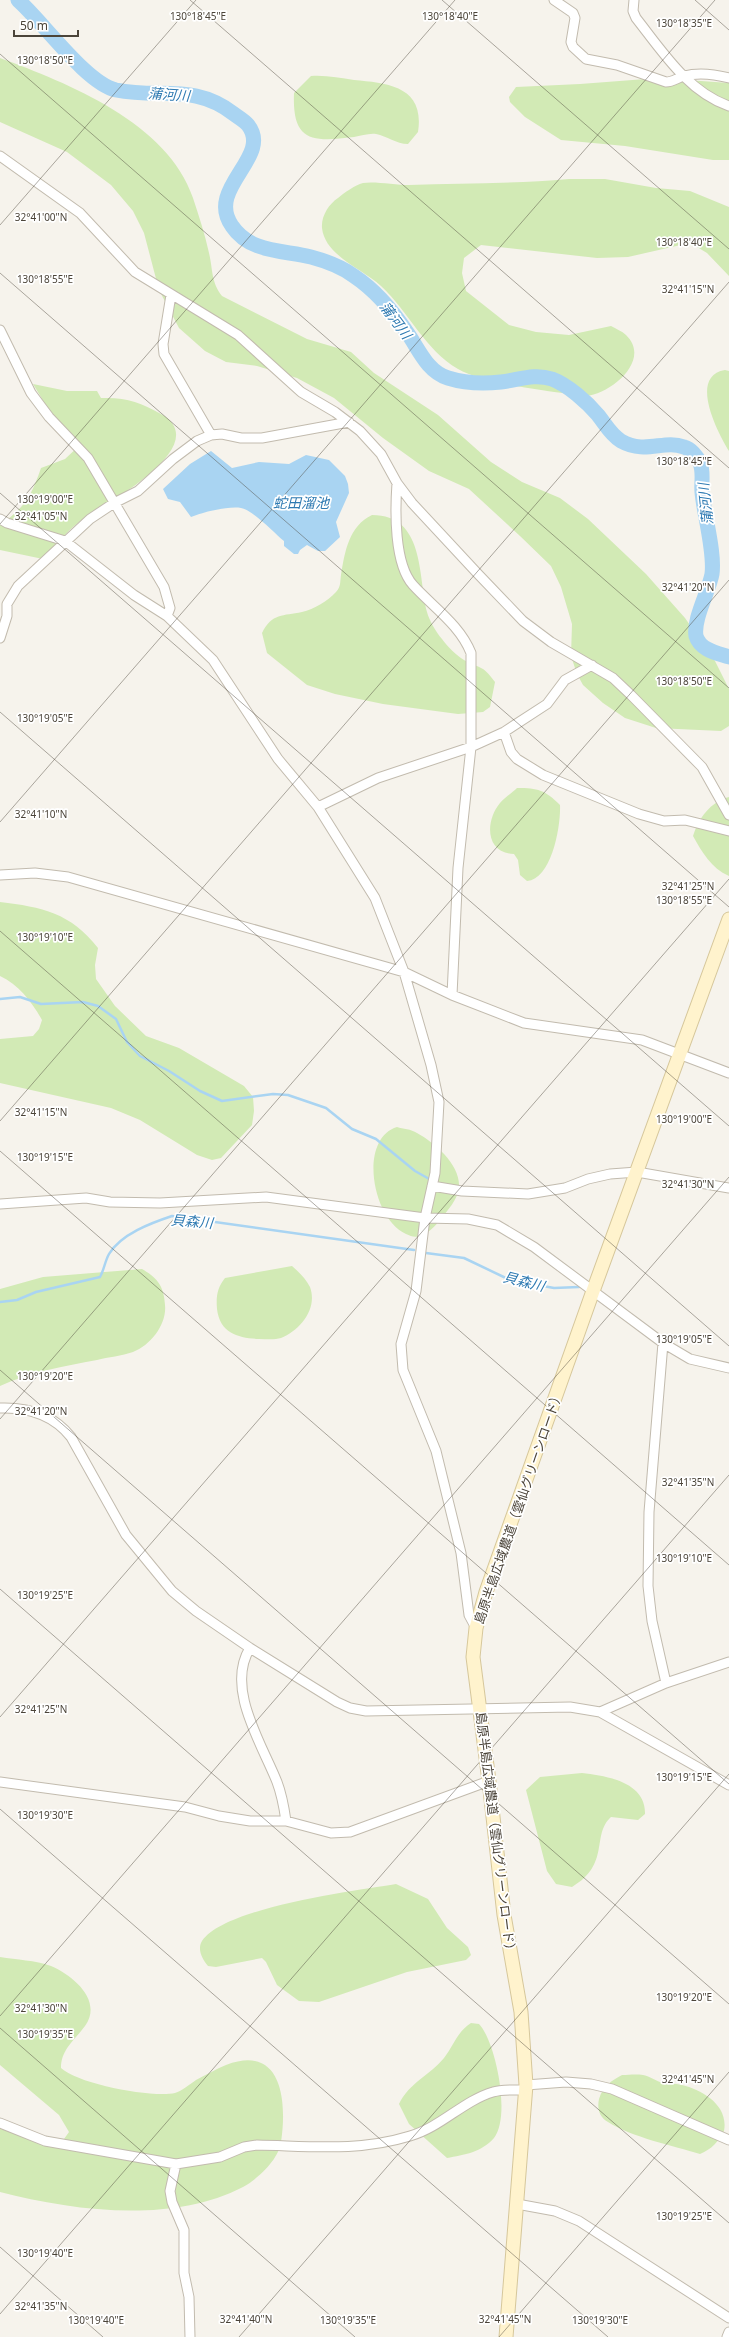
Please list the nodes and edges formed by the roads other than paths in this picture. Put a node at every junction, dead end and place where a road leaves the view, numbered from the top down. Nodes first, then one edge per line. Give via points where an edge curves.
1 (554, 0) edge
2 (634, 0) edge
3 (683, 76) junction
4 (729, 78) edge
5 (729, 106) edge
6 (0, 156) edge
7 (171, 295) junction
8 (0, 330) edge
9 (349, 422) junction
10 (211, 435) junction
11 (397, 483) junction
12 (114, 503) junction
13 (0, 519) edge
14 (65, 541) junction
15 (167, 616) junction
16 (0, 638) edge
17 (592, 665) junction
18 (504, 732) junction
19 (471, 747) junction
20 (318, 807) junction
21 (729, 815) edge
22 (729, 831) edge
23 (0, 875) edge
24 (729, 918) edge
25 (404, 972) junction
26 (452, 995) junction
27 (680, 1053) junction
28 (729, 1073) edge
29 (636, 1172) junction
30 (432, 1186) junction
31 (729, 1188) edge
32 (0, 1204) edge
33 (425, 1218) junction
34 (593, 1291) junction
35 (663, 1343) junction
36 (729, 1368) edge
37 (0, 1408) edge
38 (476, 1628) junction
39 (250, 1648) junction
40 (729, 1662) edge
41 (666, 1683) junction
42 (480, 1708) junction
43 (600, 1712) junction
44 (490, 1781) junction
45 (0, 1782) edge
46 (729, 1785) edge
47 (286, 1821) junction
48 (526, 2087) junction
49 (0, 2123) edge
50 (729, 2140) edge
51 (176, 2164) junction
52 (518, 2204) junction
53 (729, 2318) edge
54 (729, 2332) edge
55 (190, 2337) edge
56 (506, 2337) edge
57 (727, 2337) edge

1 - 3 street via 573,13 573,47 586,59 666,82
2 - 3 street via 633,11 636,18
3 - 4 street via 709,73
3 - 5 street via 713,101
6 - 7 street via 80,213 131,268
7 - 9 street via 238,335 301,392
7 - 10 street via 163,344 164,354
8 - 12 street via 31,393 49,417 88,458
9 - 10 street via 262,438
9 - 11 street via 372,443
10 - 12 street via 184,450 138,491
11 - 17 street via 436,530 523,621 551,642
11 - 19 street via 396,534 405,570 412,584 466,640 471,653
12 - 14 street via 90,519
12 - 15 street via 164,586 170,608
13 - 14 street
14 - 15 street via 134,596
14 - 16 street via 11,595
15 - 20 street via 213,660 278,759
17 - 18 street via 565,680 547,704
17 - 21 street via 613,678 702,768
18 - 19 street
18 - 22 street via 511,752 517,759 543,775 639,814 664,821 685,820
19 - 20 street via 378,778
19 - 26 street via 458,868
20 - 25 street via 376,898
23 - 25 street via 43,873 68,876
24 - 27 street, 島原半島広域農道（雲仙グリーンロード）
25 - 26 street
25 - 30 street via 439,1102 439,1129
26 - 27 street via 524,1023 642,1040
27 - 28 street
27 - 29 street, 島原半島広域農道（雲仙グリーンロード）
29 - 30 street via 610,1174 565,1188 528,1194
29 - 31 street
29 - 34 street, 島原半島広域農道（雲仙グリーンロード）
30 - 33 street
32 - 33 street via 86,1198 110,1202 160,1203 266,1197
33 - 34 street via 468,1218 497,1225 534,1247
33 - 38 street via 416,1291 401,1344 403,1370 436,1451 461,1553 468,1615
34 - 35 street
34 - 38 street, 島原半島広域農道（雲仙グリーンロード） via 486,1592
35 - 36 street via 690,1359
35 - 41 street via 649,1512 648,1586 652,1621
37 - 39 street via 36,1412 63,1427 126,1535 154,1570 172,1591
38 - 42 street, 島原半島広域農道（雲仙グリーンロード） via 473,1657
39 - 42 street via 350,1708
39 - 47 street via 241,1670 245,1701 251,1725 277,1782
40 - 41 street
41 - 43 street
42 - 43 street via 570,1707
42 - 44 street, 島原半島広域農道（雲仙グリーンロード）
43 - 46 street
44 - 47 street via 350,1832 331,1833
44 - 48 street, 島原半島広域農道（雲仙グリーンロード） via 504,1915 521,2012
45 - 47 street via 185,1807 250,1821
48 - 50 street via 566,2082 591,2084 612,2090
48 - 51 street via 494,2091 481,2096 439,2124 411,2136 372,2146 257,2145 244,2147 220,2158
48 - 52 street, 島原半島広域農道（雲仙グリーンロード）
49 - 51 street via 45,2141
51 - 55 street via 170,2191 184,2230 184,2273 189,2297
52 - 53 street via 555,2210 579,2221
52 - 56 street, 島原半島広域農道（雲仙グリーンロード）
54 - 57 street

